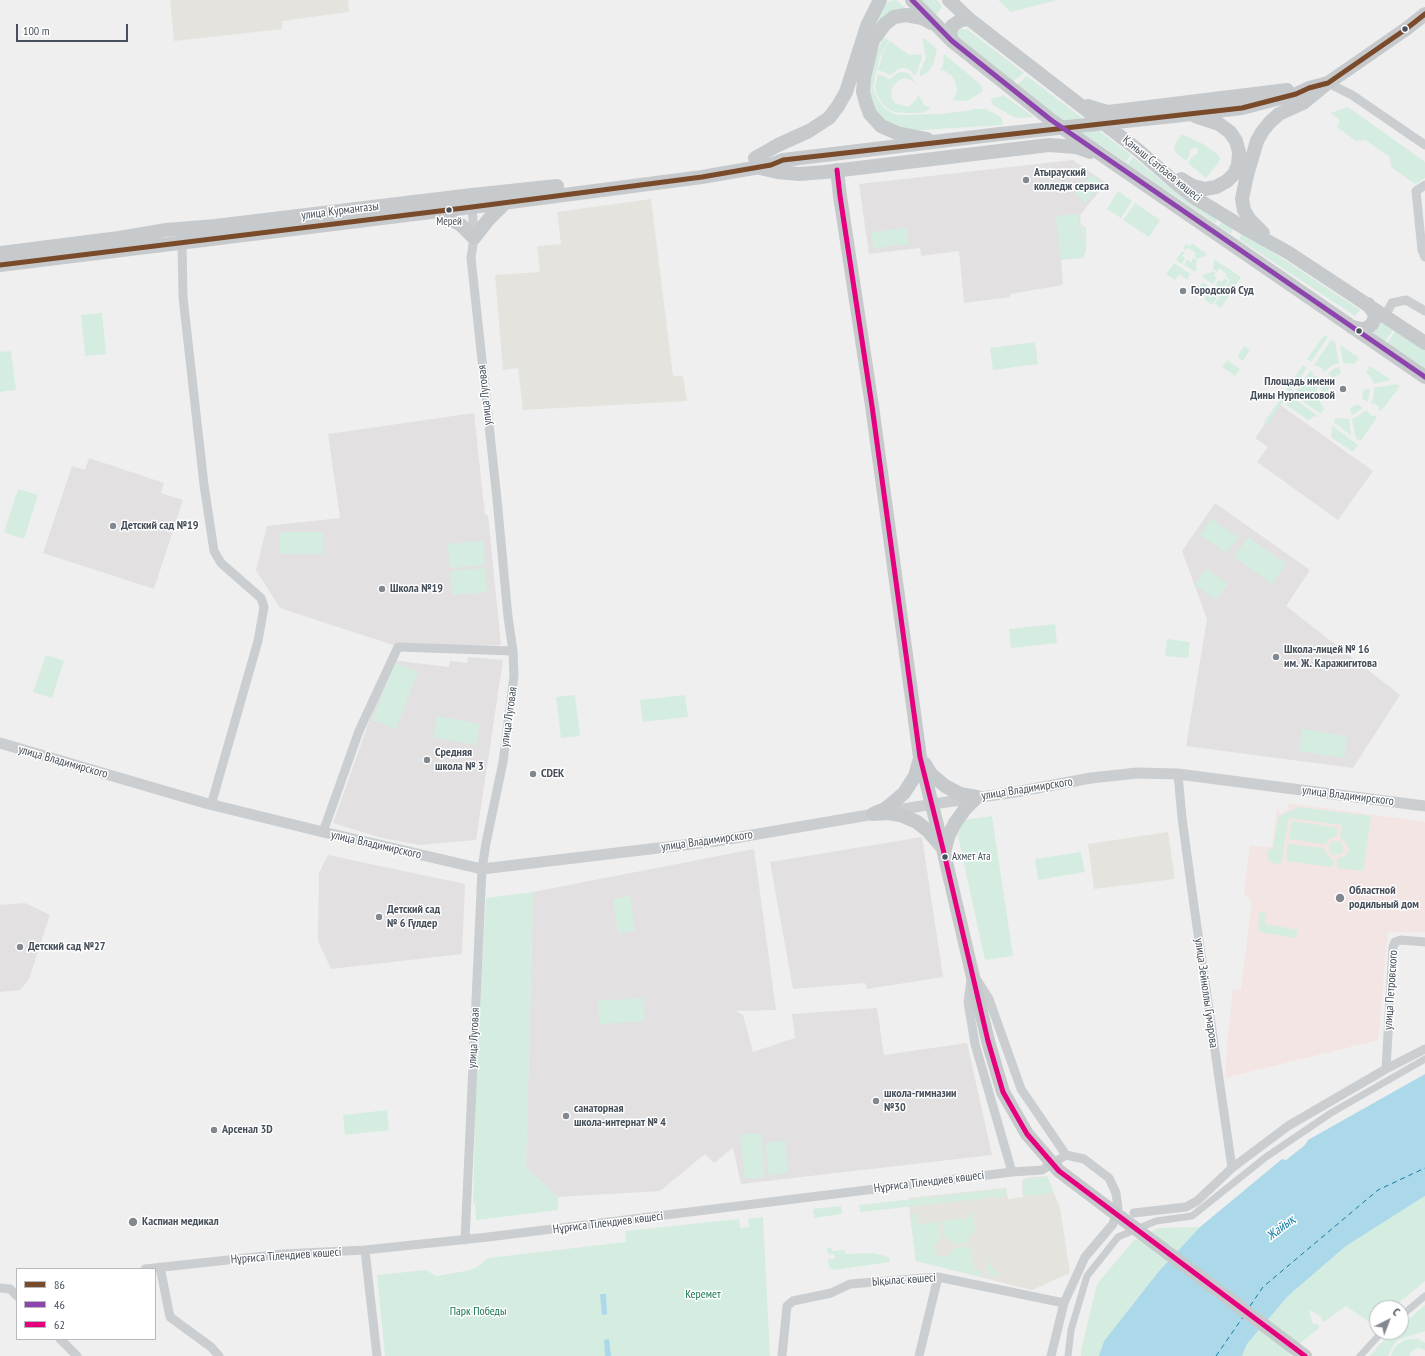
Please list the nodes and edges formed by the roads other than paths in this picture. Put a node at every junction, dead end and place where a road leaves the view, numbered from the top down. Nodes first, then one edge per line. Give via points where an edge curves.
1 (869, 0) edge
2 (880, 0) edge
3 (912, 0) edge
4 (949, 0) edge
5 (1425, 14) edge
6 (970, 19) junction
7 (935, 25) junction
8 (867, 26) junction
9 (952, 41) junction
10 (1328, 83) junction
11 (1309, 88) junction
12 (1076, 101) junction
13 (1180, 115) junction
14 (944, 142) junction
15 (1425, 145) edge
16 (1138, 150) junction
17 (1103, 157) junction
18 (755, 163) junction
19 (838, 170) junction
20 (1425, 185) edge
21 (548, 192) junction
22 (472, 201) junction
23 (506, 202) junction
24 (436, 211) junction
25 (1246, 229) junction
26 (474, 238) junction
27 (182, 243) junction
28 (1235, 246) junction
29 (0, 253) edge
30 (1289, 253) junction
31 (1425, 257) edge
32 (0, 265) edge
33 (1368, 304) junction
34 (1425, 311) edge
35 (1385, 316) junction
36 (1352, 327) junction
37 (1425, 343) edge
38 (1425, 377) edge
39 (513, 651) junction
40 (0, 743) edge
41 (920, 757) junction
42 (1178, 774) junction
43 (977, 797) junction
44 (933, 804) junction
45 (211, 805) junction
46 (1425, 806) edge
47 (873, 814) junction
48 (323, 832) junction
49 (944, 853) junction
50 (482, 869) junction
51 (1425, 942) edge
52 (972, 972) junction
53 (1425, 1049) edge
54 (1425, 1059) edge
55 (1386, 1069) junction
56 (1066, 1156) junction
57 (1232, 1168) junction
58 (1012, 1172) junction
59 (1134, 1213) dead end
60 (465, 1240) junction
61 (365, 1250) junction
62 (160, 1267) junction
63 (152, 1268) edge
64 (938, 1277) junction
65 (0, 1288) edge
66 (14, 1288) edge
67 (1425, 1296) edge
68 (1064, 1303) junction
69 (1409, 1309) edge
70 (61, 1340) edge
71 (1375, 1340) edge
72 (77, 1356) edge
73 (219, 1356) edge
74 (377, 1356) edge
75 (782, 1356) edge
76 (919, 1356) edge
77 (1051, 1356) edge
78 (1068, 1356) edge
79 (1305, 1356) edge
80 (1360, 1356) edge

1 - 8 main road
2 - 8 main road
3 - 7 main road, Қаныш Сәтбаев көшесі
4 - 6 main road, Қаныш Сәтбаев көшесі
5 - 10 main road, улица Курмангазы
6 - 9 main road via 961,20 952,26
6 - 12 main road, Қаныш Сәтбаев көшесі
7 - 9 main road, Қаныш Сәтбаев көшесі
7 - 14 main road via 922,18 906,15 894,17 885,24 873,40 864,78 864,92 870,114 881,126 897,133
8 - 18 main road via 846,92 829,118 809,131 778,145
9 - 17 main road, Қаныш Сәтбаев көшесі via 1051,120
10 - 11 main road, улица Курмангазы
10 - 15 street via 1352,95
10 - 30 main road via 1312,98 1279,114 1270,122 1257,141 1247,175 1242,199 1244,210 1258,228
11 - 12 main road via 1108,112
11 - 13 main road, улица Курмангазы via 1296,94 1242,108
12 - 16 main road, Қаныш Сәтбаев көшесі
13 - 14 main road, улица Курмангазы, bridge
13 - 16 main road via 1219,124 1230,132 1239,152 1238,165 1227,181 1205,189 1193,186
14 - 18 main road, улица Курмангазы via 783,160 770,157
16 - 25 main road, Қаныш Сәтбаев көшесі via 1195,198
17 - 19 main road via 1076,147 1049,145
17 - 28 main road, Қаныш Сәтбаев көшесі
18 - 19 main road via 777,172 799,174
18 - 21 main road, улица Курмангазы
19 - 41 main road
20 - 31 street via 1416,191 1422,250
21 - 22 main road, улица Курмангазы
21 - 23 main road, улица Курмангазы
22 - 23 main road, улица Курмангазы
22 - 24 main road, улица Курмангазы
22 - 26 street, улица Луговая
22 - 29 main road, улица Курмангазы via 343,211 166,230
23 - 26 main road
24 - 26 main road via 461,225
24 - 27 main road, улица Курмангазы
25 - 28 main road via 1239,232 1234,240
25 - 30 main road, Қаныш Сәтбаев көшесі
26 - 39 street, улица Луговая via 471,258
27 - 32 main road, улица Курмангазы
27 - 45 street via 183,298 214,551 221,563 261,598 264,607 258,641
28 - 36 main road, Қаныш Сәтбаев көшесі
30 - 33 main road, Қаныш Сәтбаев көшесі
33 - 35 main road, Қаныш Сәтбаев көшесі
33 - 36 main road via 1375,318 1372,324 1362,329
34 - 35 street via 1406,300 1392,304
35 - 37 main road, Қаныш Сәтбаев көшесі
36 - 38 main road, Қаныш Сәтбаев көшесі
39 - 48 street via 398,647 359,731
39 - 50 street, улица Луговая via 514,676 503,762
40 - 45 street, улица Владимирского
41 - 43 main road via 931,774 945,786 960,794
41 - 44 main road
41 - 47 main road via 915,776 904,792 885,809
42 - 43 street, улица Владимирского via 1137,772
42 - 46 street, улица Владимирского
42 - 57 street, улица Зейноллы Гумарова via 1182,818
43 - 44 street, улица Владимирского
43 - 49 main road via 955,823
44 - 47 street, улица Владимирского
44 - 49 main road
45 - 48 street, улица Владимирского
47 - 49 main road via 888,813 917,822 933,836
47 - 50 street, улица Владимирского via 717,841
48 - 50 street, улица Владимирского
49 - 52 main road
50 - 60 street, улица Луговая
51 - 55 street, улица Петровского via 1401,940 1395,942 1393,947
52 - 56 street via 989,999 1021,1089
52 - 58 street via 968,1002 975,1044
52 - 79 main road, bridge via 1003,1092 1027,1134 1059,1171
53 - 55 street
54 - 78 street via 1331,1113 1266,1156 1192,1216 1156,1221 1118,1237 1087,1276 1071,1330
55 - 57 street via 1288,1126
56 - 58 street, Нұрғиса Тілендиев көшесі via 1042,1170
56 - 68 street via 1084,1158 1109,1178 1116,1193 1118,1208 1113,1224 1085,1257
57 - 59 street via 1197,1201 1186,1207
58 - 60 street, Нұрғиса Тілендиев көшесі
60 - 61 street, Нұрғиса Тілендиев көшесі
61 - 62 street, Нұрғиса Тілендиев көшесі via 282,1254
61 - 74 street
62 - 63 street, Нұрғиса Тілендиев көшесі
62 - 73 street via 170,1317 211,1347
64 - 68 street, Ықылас көшесі
64 - 75 street, Ықылас көшесі via 850,1284 831,1293 793,1301 787,1306
64 - 76 street
65 - 66 street
67 - 69 street
68 - 77 street
70 - 72 street
71 - 80 street

